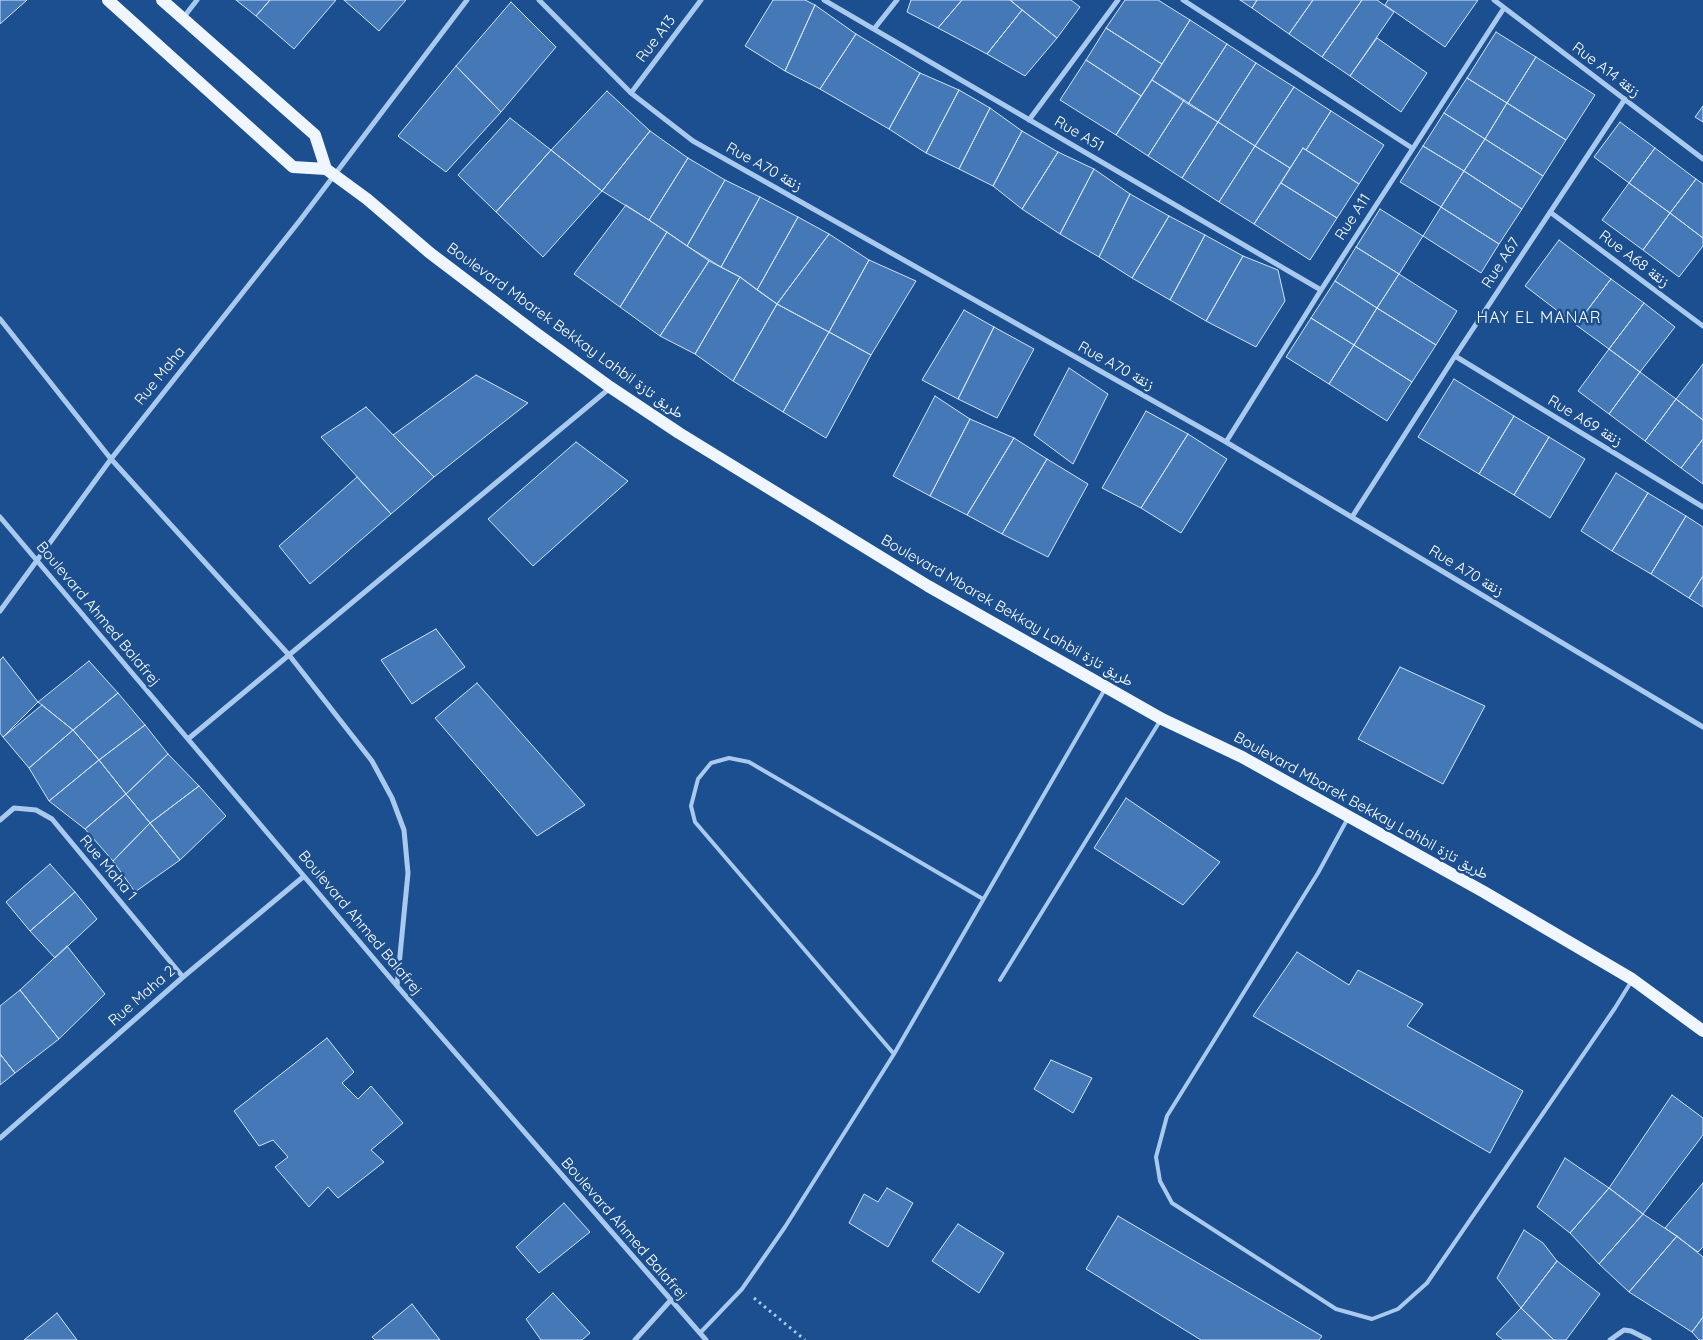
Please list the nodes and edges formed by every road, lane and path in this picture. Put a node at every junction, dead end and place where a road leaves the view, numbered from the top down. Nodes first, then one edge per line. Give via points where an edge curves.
1 (108, 0) edge
2 (162, 0) edge
3 (197, 0) edge
4 (468, 0) edge
5 (539, 0) edge
6 (701, 0) edge
7 (824, 0) edge
8 (897, 0) edge
9 (1118, 0) edge
10 (1183, 0) edge
11 (1494, 0) edge
12 (1504, 8) junction
13 (182, 18) junction
14 (874, 29) junction
15 (631, 93) junction
16 (1625, 99) junction
17 (1029, 120) junction
18 (1412, 148) junction
19 (1703, 159) edge
20 (331, 172) junction
21 (1550, 212) junction
22 (1321, 290) junction
23 (0, 319) edge
24 (1703, 326) edge
25 (1455, 356) junction
26 (610, 387) junction
27 (1226, 442) junction
28 (111, 459) junction
29 (1703, 507) edge
30 (0, 517) edge
31 (1352, 517) junction
32 (38, 561) junction
33 (0, 610) edge
34 (289, 655) junction
35 (1106, 688) junction
36 (1162, 719) junction
37 (1703, 727) edge
38 (188, 739) junction
39 (1349, 816) junction
40 (0, 820) edge
41 (304, 876) junction
42 (983, 899) junction
43 (183, 977) junction
44 (1632, 979) junction
45 (1000, 980) dead end
46 (397, 986) junction
47 (1703, 1031) edge
48 (894, 1054) junction
49 (0, 1138) edge
50 (742, 1288) junction
51 (670, 1301) junction
52 (700, 1333) junction
53 (634, 1340) edge
54 (706, 1340) edge
55 (805, 1340) edge
56 (1610, 1340) edge
57 (1649, 1340) edge

1 - 20 main road via 293,167
2 - 13 main road
3 - 13 street
4 - 20 street, Rue Maha via 346,162
5 - 15 street, Rue A70 زنقة
6 - 15 street, Rue A13
7 - 14 street, Rue A51
8 - 14 street
9 - 17 street
10 - 18 street
11 - 12 street, Rue A14 زنقة
12 - 16 street, Rue A14 زنقة
12 - 18 street, Rue A11
13 - 20 main road via 315,135
14 - 17 street, Rue A51
15 - 27 street, Rue A70 زنقة via 693,141
16 - 19 street, Rue A14 زنقة
16 - 21 street, Rue A67
17 - 22 street, Rue A51
18 - 22 street, Rue A11
20 - 26 main road, Boulevard Mbarek Bekkay Lahbil طريق تازة via 430,253
20 - 28 street, Rue Maha
21 - 24 street, Rue A68 زنقة
21 - 25 street, Rue A67
22 - 27 street, Rue A11
23 - 28 street
25 - 29 street, Rue A69 زنقة
25 - 31 street, Rue A67
26 - 34 street
26 - 35 main road, Boulevard Mbarek Bekkay Lahbil طريق تازة via 928,586
27 - 31 street, Rue A70 زنقة
28 - 32 street, Rue Maha
28 - 34 street
30 - 32 street, Boulevard Ahmed Balafrej
31 - 37 street, Rue A70 زنقة
32 - 33 street, Rue Maha
32 - 38 street, Boulevard Ahmed Balafrej
34 - 38 street
34 - 46 street via 372,761 392,798 404,830 408,873
35 - 36 main road, Boulevard Mbarek Bekkay Lahbil طريق تازة
35 - 42 lane
36 - 39 main road, Boulevard Mbarek Bekkay Lahbil طريق تازة via 1242,757
36 - 45 lane
38 - 41 street, Boulevard Ahmed Balafrej
39 - 44 main road, Boulevard Mbarek Bekkay Lahbil طريق تازة
39 - 44 lane via 1318,873 1167,1116 1156,1157 1160,1181 1172,1203 1336,1309 1372,1319 1398,1309 1427,1283
40 - 43 street, Rue Maha 1 via 14,808 36,810 52,819
41 - 43 street, Rue Maha 2
41 - 46 street, Boulevard Ahmed Balafrej
42 - 48 lane
42 - 48 lane via 749,762 729,758 711,763 698,779 690,806 695,822
43 - 49 street, Rue Maha 2
44 - 47 main road, Boulevard Mbarek Bekkay Lahbil طريق تازة
46 - 51 street, Boulevard Ahmed Balafrej
48 - 50 lane
50 - 52 lane
50 - 55 path
51 - 52 street, Boulevard Ahmed Balafrej
51 - 53 street
52 - 54 street, Boulevard Ahmed Balafrej
56 - 57 street via 1624,1330

